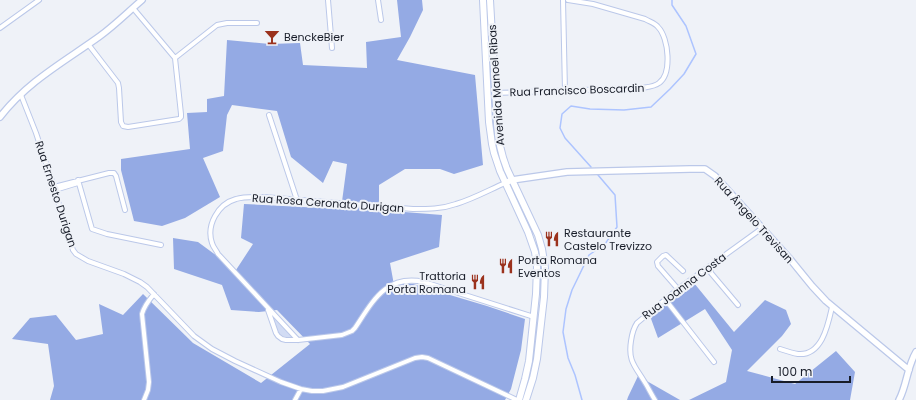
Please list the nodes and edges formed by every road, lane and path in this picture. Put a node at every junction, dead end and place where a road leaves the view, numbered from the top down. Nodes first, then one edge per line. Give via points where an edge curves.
1 (39, 0) edge
2 (142, 0) edge
3 (328, 0) edge
4 (378, 0) edge
5 (482, 0) edge
6 (564, 0) edge
7 (568, 0) edge
8 (490, 1) edge
9 (133, 8) junction
10 (381, 20) dead end
11 (257, 22) dead end
12 (0, 28) edge
13 (88, 44) junction
14 (332, 48) dead end
15 (175, 58) junction
16 (486, 74) junction
17 (565, 91) junction
18 (495, 93) junction
19 (21, 94) junction
20 (488, 104) junction
21 (1, 114) edge
22 (269, 115) dead end
23 (497, 124) junction
24 (512, 180) junction
25 (78, 182) junction
26 (505, 183) junction
27 (54, 188) junction
28 (297, 200) junction
29 (125, 210) dead end
30 (761, 229) junction
31 (160, 244) dead end
32 (710, 266) junction
33 (683, 271) dead end
34 (678, 288) junction
35 (154, 294) junction
36 (665, 299) junction
37 (738, 305) dead end
38 (267, 306) junction
39 (832, 307) junction
40 (534, 317) junction
41 (540, 334) junction
42 (298, 340) junction
43 (780, 349) dead end
44 (916, 352) edge
45 (714, 362) dead end
46 (909, 370) junction
47 (301, 389) junction
48 (144, 400) edge
49 (294, 400) edge
50 (518, 400) edge
51 (526, 400) edge
52 (654, 400) edge
53 (899, 400) edge

1 - 12 street
2 - 9 street
3 - 14 street
4 - 10 street
5 - 16 main road, Avenida Manoel Ribas
6 - 17 street
7 - 17 street, Rua Francisco Boscardin via 593,4 658,26 666,43 668,58 661,82 647,88
8 - 18 main road, Avenida Manoel Ribas
9 - 13 street
9 - 15 street
11 - 15 street via 217,25
13 - 15 street via 118,83 121,122 125,127 181,118
13 - 19 street via 52,68
16 - 18 main road via 489,87
16 - 20 main road, Avenida Manoel Ribas
17 - 18 street, Rua Francisco Boscardin
18 - 23 main road, Avenida Manoel Ribas
19 - 21 street
19 - 27 street, Rua Ernesto Durigan
20 - 23 main road via 493,108
20 - 26 main road, Avenida Manoel Ribas via 494,153
22 - 28 street
23 - 24 main road, Avenida Manoel Ribas via 503,160
24 - 26 street, Rua Ângelo Trevisan
24 - 30 street, Rua Ângelo Trevisan via 586,171 705,170 715,176
24 - 41 main road, Avenida Manoel Ribas via 535,229 543,254 545,268
25 - 27 street
25 - 29 street via 114,173
25 - 31 street via 92,229
26 - 28 street, Rua Rosa Ceronato Durigan via 455,205 442,208 413,209
26 - 40 main road, Avenida Manoel Ribas via 535,252 537,275
27 - 35 street, Rua Ernesto Durigan via 76,254 132,278
28 - 38 street, Rua Rosa Ceronato Durigan via 254,197 235,199 221,208 210,228 212,242 218,254
30 - 32 street, Rua Joanna Costa
30 - 39 street, Rua Ângelo Trevisan
32 - 34 street, Rua Joanna Costa
32 - 37 street via 711,273
33 - 34 street via 666,255 657,262
34 - 36 street, Rua Joanna Costa
35 - 47 street, Rua Ernesto Durigan via 194,336 212,349
35 - 48 street via 143,308 142,314 149,382
36 - 45 street
36 - 52 street, Rua Joanna Costa via 637,323 633,329 630,350 631,359
38 - 42 street, Rua Rosa Ceronato Durigan
38 - 42 street via 278,336 286,340
39 - 43 street via 826,331 811,351 799,354
39 - 46 street, Rua Ângelo Trevisan
40 - 41 main road via 537,319
40 - 42 street via 424,282 409,280 383,290 352,332
40 - 50 main road, Avenida Manoel Ribas via 528,370
41 - 51 main road, Avenida Manoel Ribas via 534,378
44 - 46 street
46 - 53 street
47 - 49 street
47 - 50 street, Rua Ernesto Durigan via 323,391 343,387 422,357

